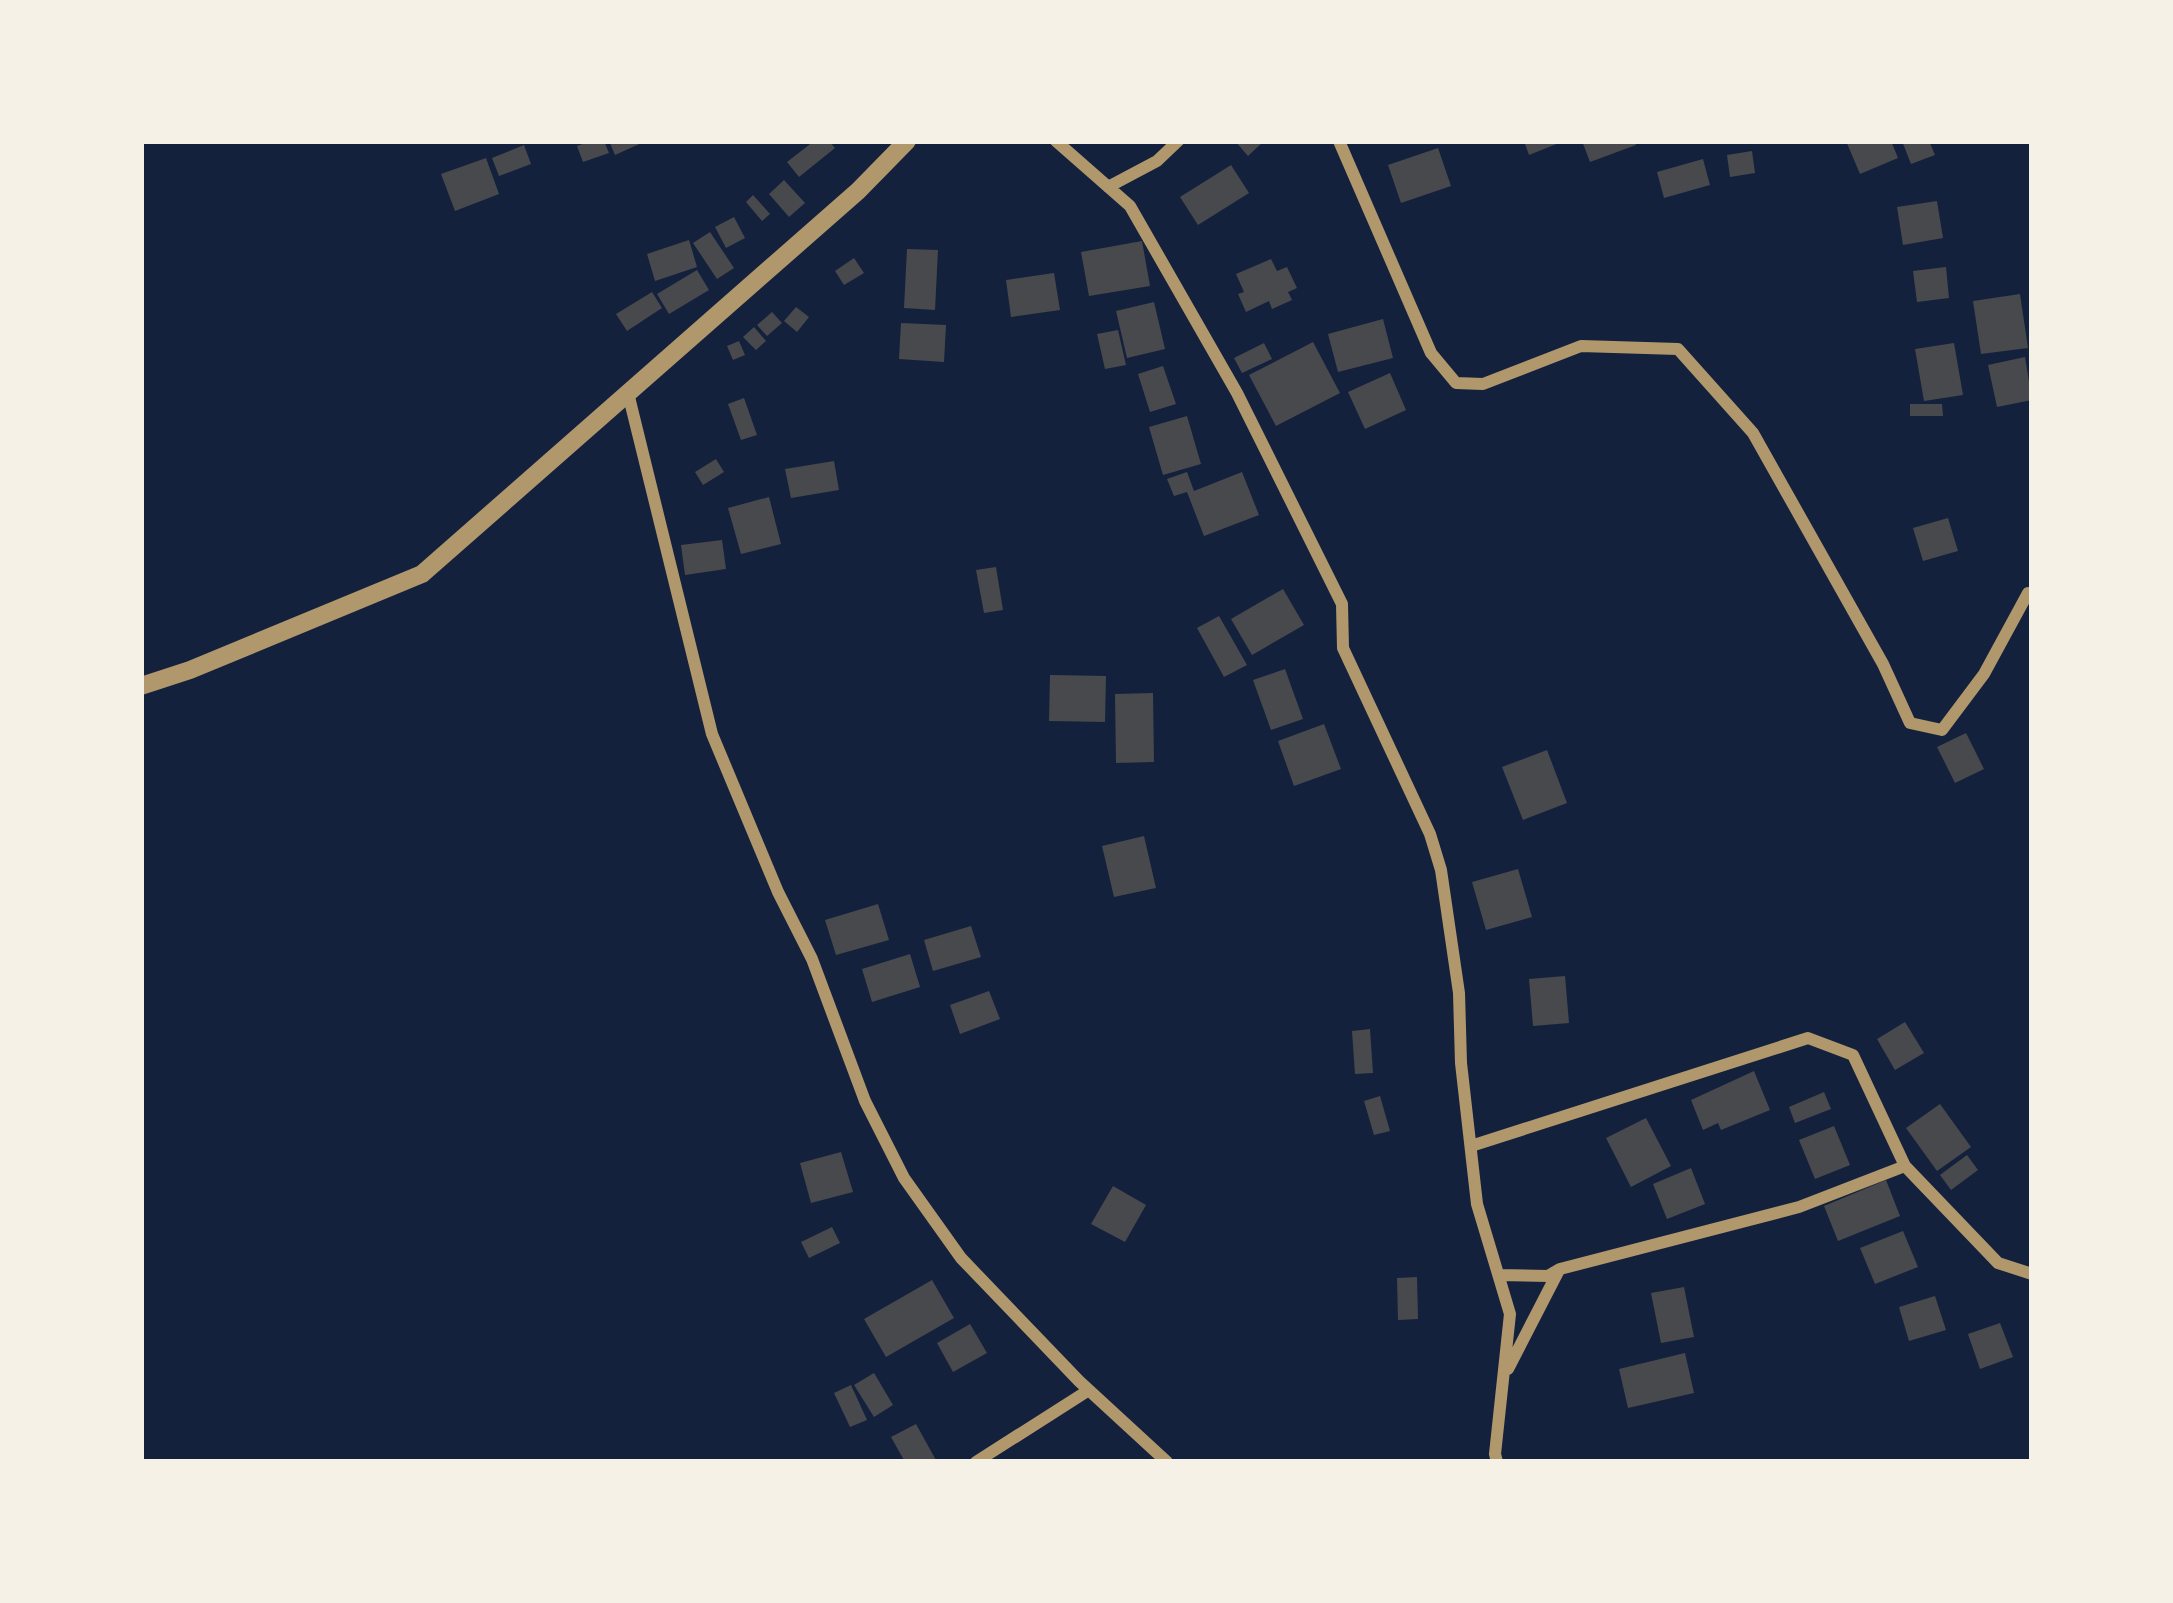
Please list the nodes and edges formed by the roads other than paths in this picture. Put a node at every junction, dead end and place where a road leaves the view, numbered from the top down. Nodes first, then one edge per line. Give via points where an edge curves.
1 (907, 141) edge
2 (1056, 141) edge
3 (1178, 141) edge
4 (1339, 141) edge
5 (1108, 187) junction
6 (628, 393) junction
7 (2032, 599) edge
8 (141, 686) edge
9 (1471, 1146) junction
10 (1905, 1166) junction
11 (1560, 1269) junction
12 (2032, 1274) edge
13 (1498, 1275) junction
14 (1503, 1378) junction
15 (1089, 1390) junction
16 (976, 1462) edge
17 (1167, 1462) edge
18 (1498, 1462) edge

1 - 6 street
2 - 5 street
3 - 5 street
4 - 7 street via 1431,353 1456,383 1483,384 1581,346 1678,349 1753,433 1910,723 1942,730 1984,674 2028,592
5 - 9 street via 1130,206 1279,477 1342,604 1343,648 1430,834 1459,994
6 - 8 street via 422,574
6 - 15 street via 712,734 865,1101 904,1178 961,1258
9 - 10 street via 1808,1038 1852,1055
9 - 13 street
10 - 11 street via 1798,1207
10 - 12 street via 1998,1262
11 - 13 street
11 - 14 street
13 - 14 street via 1510,1314
14 - 18 street
15 - 16 street
15 - 17 street

